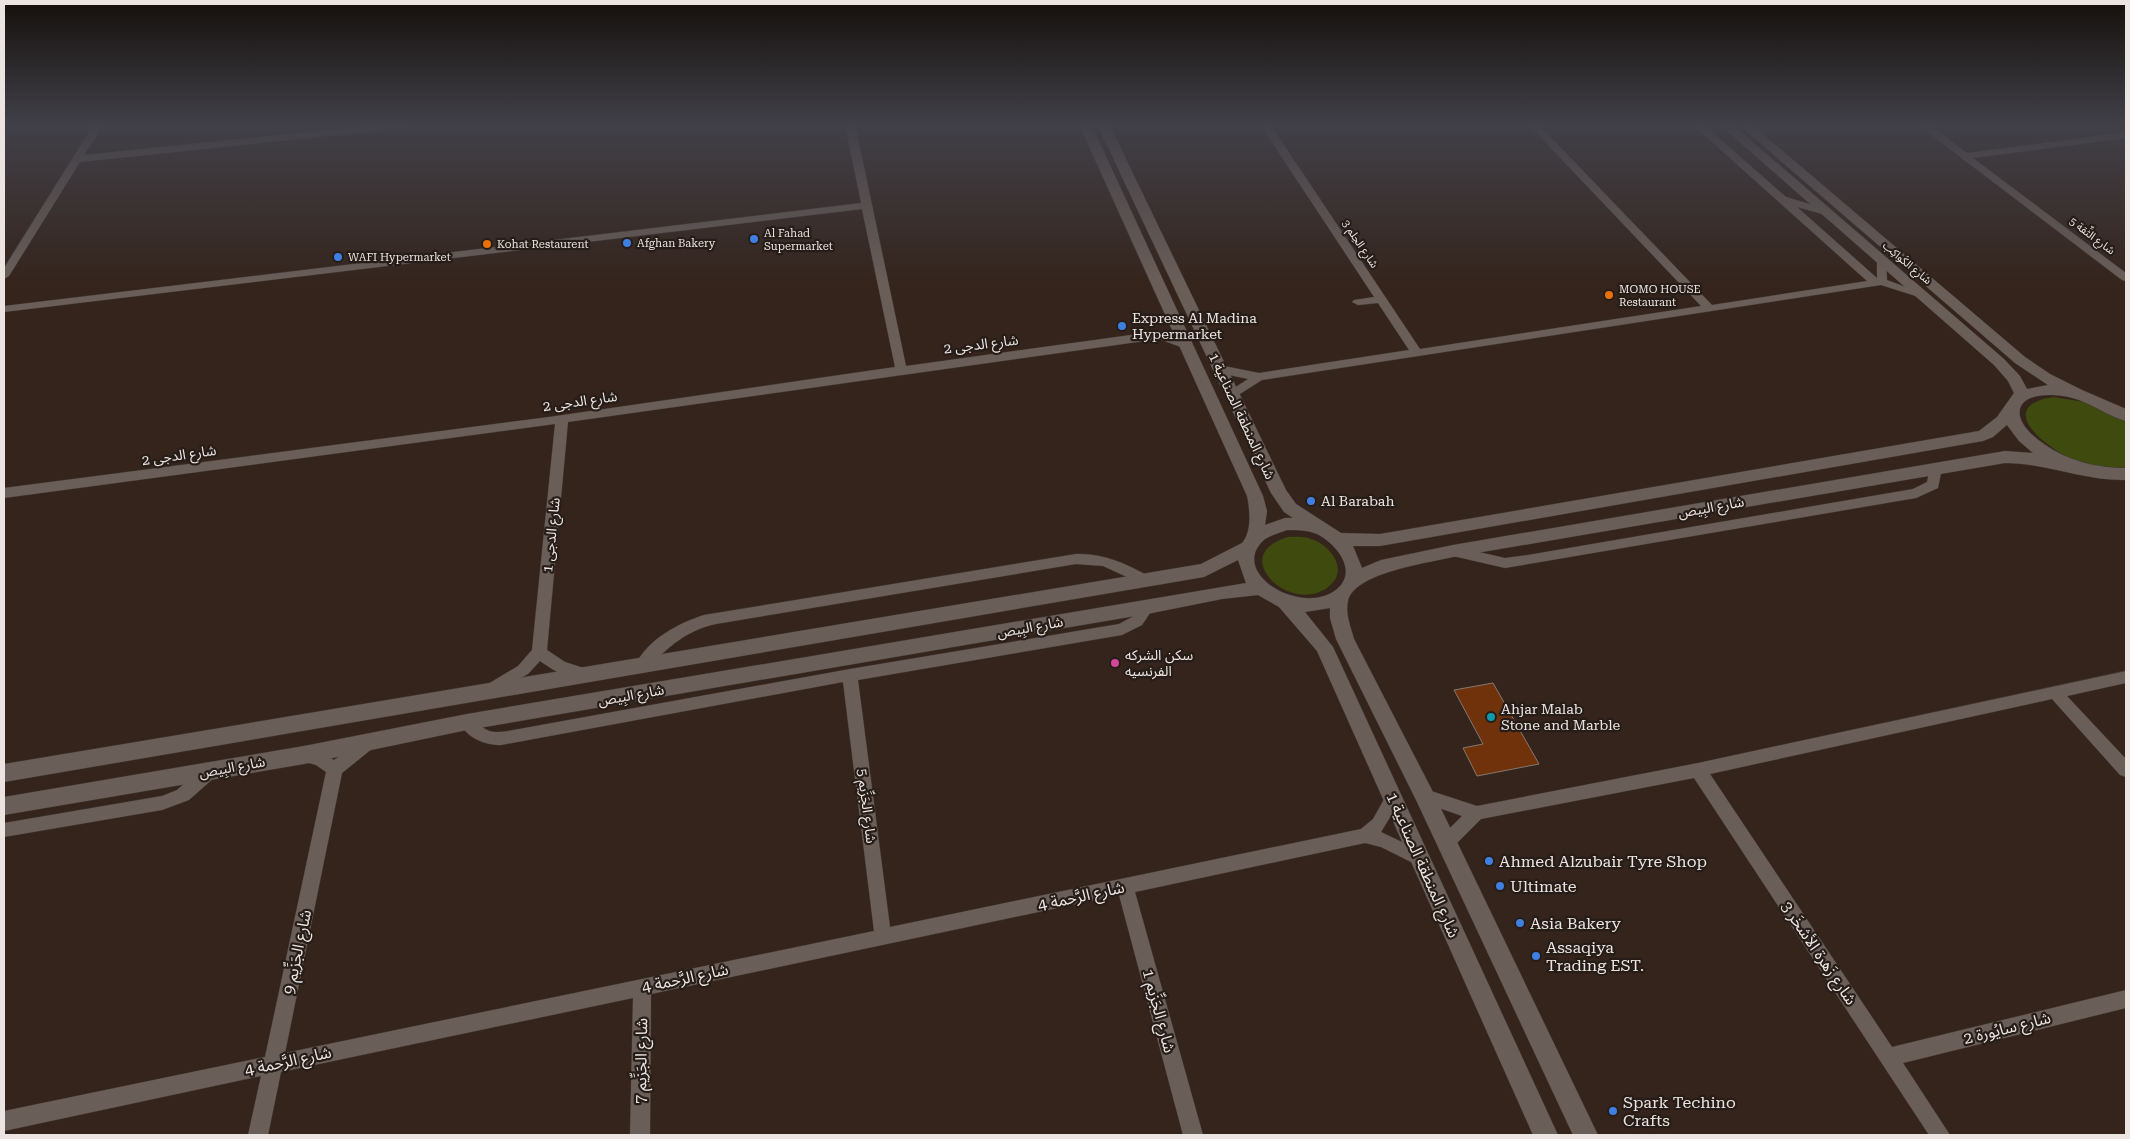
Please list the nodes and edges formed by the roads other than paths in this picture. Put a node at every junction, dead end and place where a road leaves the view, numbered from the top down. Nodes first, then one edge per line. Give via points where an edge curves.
1 (67, 177) edge
2 (861, 177) edge
3 (1110, 177) edge
4 (1128, 177) edge
5 (1300, 177) edge
6 (1585, 177) edge
7 (1757, 177) edge
8 (1786, 177) edge
9 (1806, 177) edge
10 (1994, 177) edge
11 (1782, 199) junction
12 (867, 205) junction
13 (1826, 212) junction
14 (1882, 261) junction
15 (4, 276) edge
16 (2126, 278) edge
17 (1879, 283) junction
18 (1922, 295) junction
19 (1381, 299) junction
20 (1358, 302) dead end
21 (4, 309) edge
22 (1710, 309) junction
23 (1172, 315) junction
24 (1160, 335) junction
25 (1186, 345) junction
26 (1417, 353) junction
27 (1219, 368) junction
28 (900, 370) junction
29 (1259, 377) junction
30 (2076, 393) junction
31 (2022, 394) junction
32 (1232, 395) junction
33 (2093, 399) junction
34 (2126, 403) edge
35 (2011, 409) junction
36 (2126, 416) edge
37 (562, 419) junction
38 (2072, 466) junction
39 (2088, 471) junction
40 (2126, 474) edge
41 (2126, 487) edge
42 (4, 493) edge
43 (1322, 529) junction
44 (1337, 538) junction
45 (1251, 542) junction
46 (1142, 579) junction
47 (1354, 579) junction
48 (1259, 588) junction
49 (1339, 598) junction
50 (1286, 603) junction
51 (1147, 607) junction
52 (539, 652) junction
53 (643, 664) junction
54 (588, 675) junction
55 (850, 675) junction
56 (2126, 677) edge
57 (488, 690) junction
58 (2054, 693) junction
59 (467, 722) junction
60 (368, 742) junction
61 (304, 754) junction
62 (335, 769) junction
63 (1698, 770) junction
64 (2126, 770) edge
65 (210, 771) junction
66 (4, 773) edge
67 (1425, 796) junction
68 (1393, 799) junction
69 (4, 806) edge
70 (1477, 813) junction
71 (4, 830) edge
72 (1365, 836) junction
73 (1447, 842) junction
74 (1419, 858) junction
75 (1125, 886) junction
76 (883, 937) junction
77 (642, 987) junction
78 (2126, 999) edge
79 (1888, 1057) junction
80 (273, 1064) junction
81 (4, 1120) edge
82 (258, 1135) edge
83 (640, 1135) edge
84 (1193, 1135) edge
85 (1546, 1135) edge
86 (1586, 1135) edge
87 (1940, 1135) edge

1 - 15 street
2 - 12 street
3 - 23 street, شارع المنطقة الصناعية 1
4 - 27 street, شارع المنطقة الصناعية 1
5 - 19 street, شارع الحِلم 3
6 - 22 street
7 - 11 street
8 - 13 street, شارع الكَواكِب
9 - 30 street, شارع الكَواكِب via 2020,360
10 - 16 street, شارع الثِّقة 5
11 - 13 street
11 - 17 street
12 - 21 street
12 - 28 street
13 - 14 street, شارع الكَواكِب
14 - 17 street
14 - 18 street, شارع الكَواكِب
17 - 18 street
17 - 22 street
18 - 31 street, شارع الكَواكِب via 1999,362 2015,379
19 - 20 street
19 - 26 street, شارع الحِلم 3
22 - 26 street
23 - 24 street via 1171,324
23 - 25 street, شارع المنطقة الصناعية 1
24 - 25 street, شارع الدجى 2
24 - 28 street, شارع الدجى 2
25 - 45 street, شارع المنطقة الصناعية 1 via 1255,496 1259,511
26 - 29 street
27 - 29 street
27 - 32 street, شارع المنطقة الصناعية 1
28 - 37 street, شارع الدجى 2
29 - 32 street
30 - 31 street via 2045,390
30 - 33 street
31 - 35 street, شارع البِيص
32 - 43 street, شارع المنطقة الصناعية 1 via 1278,493 1290,508
33 - 34 street
33 - 36 street
35 - 38 street via 2020,432 2033,445
35 - 44 street, شارع البِيص via 2006,420 1983,436 1380,540
37 - 42 street, شارع الدجى 2
37 - 52 street, شارع الدجى 1
38 - 39 street
38 - 47 street, شارع البِيص via 2005,456 1453,551 1381,567
39 - 40 street
39 - 41 street
43 - 44 street
43 - 45 street via 1304,524 1285,524 1269,528
44 - 47 street via 1349,551
45 - 46 street, شارع البِيص via 1204,570
45 - 48 street via 1244,561
46 - 53 street, شارع البِيص
46 - 53 street via 1109,561 1076,559 716,618 692,624 676,633
47 - 49 street
48 - 50 street
48 - 51 street, شارع البِيص
49 - 50 street via 1305,606
49 - 67 street, شارع المنطقة الصناعية 1 via 1339,618 1345,639
50 - 68 street, شارع المنطقة الصناعية 1 via 1324,647
51 - 55 street via 1137,621 1122,629
51 - 59 street, شارع البِيص
52 - 54 street via 560,667
52 - 57 street via 512,678
53 - 54 street, شارع البِيص
54 - 57 street, شارع البِيص
55 - 59 street via 501,739 484,737
55 - 76 street, شارع الجَزِّيم 5
56 - 58 street
57 - 66 street, شارع البِيص
58 - 63 street
58 - 64 street
59 - 60 street, شارع البِيص
60 - 61 street, شارع البِيص
60 - 62 street
61 - 62 street
61 - 65 street, شارع البِيص
62 - 80 street, شارع الجَزِّيم 9
63 - 70 street
63 - 79 street, شارع زَهرة الأشخَر 3
65 - 69 street, شارع البِيص
65 - 71 street via 182,795 162,803
67 - 70 street
67 - 73 street, شارع المنطقة الصناعية 1
68 - 72 street via 1379,824
68 - 74 street, شارع المنطقة الصناعية 1
70 - 73 street
72 - 74 street, شارع الرَّحمة 4 via 1384,840
72 - 75 street, شارع الرَّحمة 4
73 - 86 street, شارع المنطقة الصناعية 1
74 - 85 street, شارع المنطقة الصناعية 1
75 - 76 street, شارع الرَّحمة 4
75 - 84 street, شارع الجَزِّيم 1
76 - 77 street, شارع الرَّحمة 4
77 - 80 street, شارع الرَّحمة 4
77 - 83 street, شارع الجَزِّيم 7
78 - 79 street, شارع سايُورة 2
79 - 87 street, شارع زَهرة الأشخَر 3
80 - 81 street, شارع الرَّحمة 4
80 - 82 street, شارع الجَزِّيم 9

